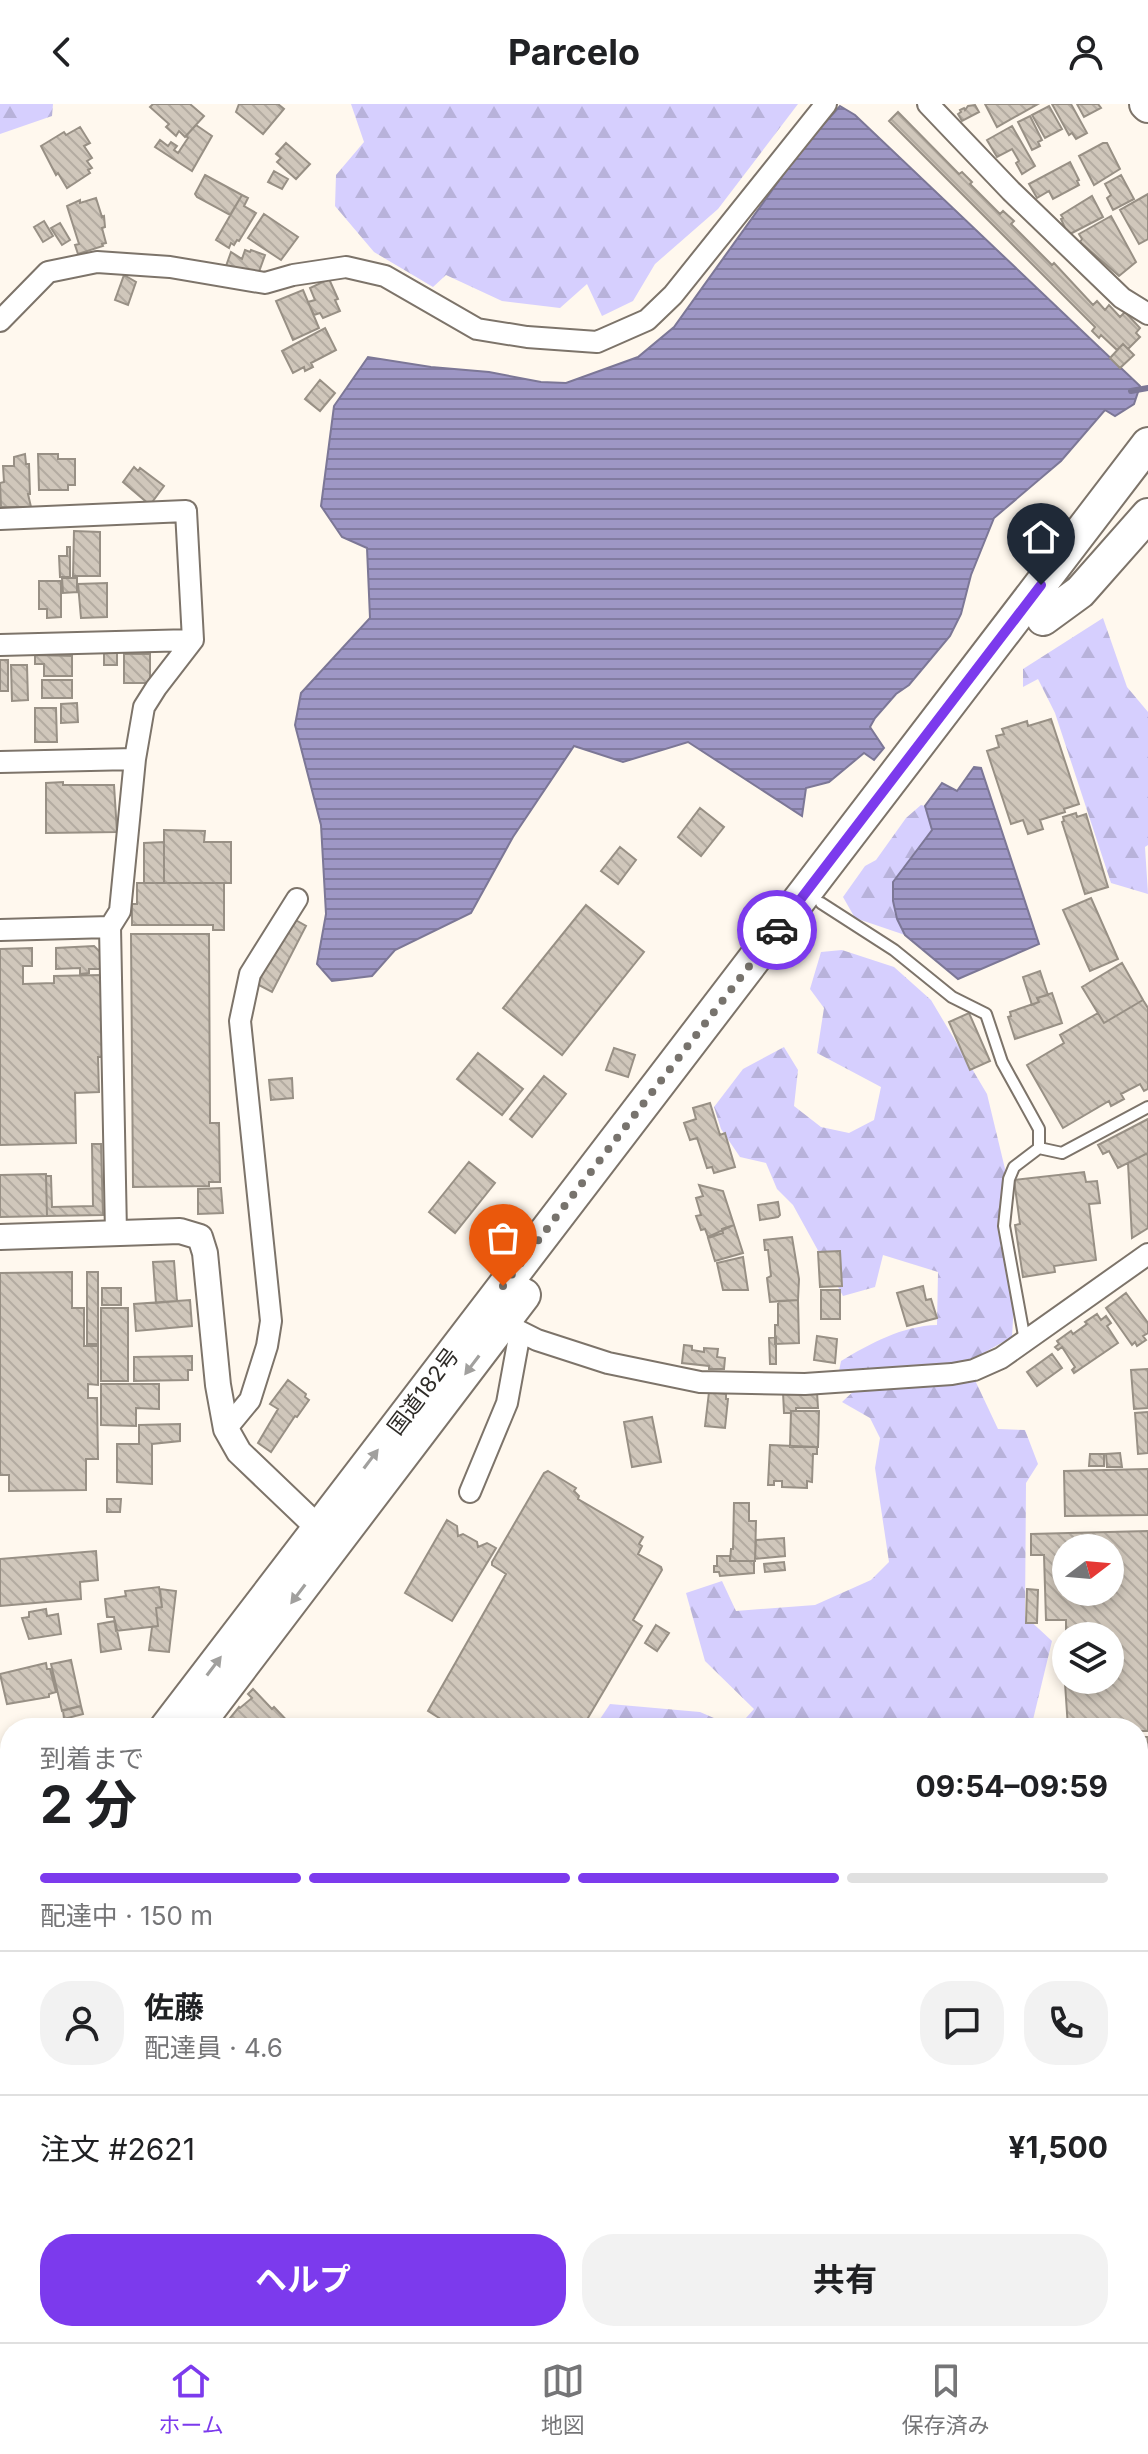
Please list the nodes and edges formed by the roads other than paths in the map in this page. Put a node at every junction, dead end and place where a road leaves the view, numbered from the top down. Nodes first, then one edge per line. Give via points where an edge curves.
1 (826, 104) edge
2 (928, 104) edge
3 (1148, 314) edge
4 (0, 321) edge
5 (1148, 444) edge
6 (1148, 479) edge
7 (1148, 515) edge
8 (0, 519) edge
9 (1043, 619) junction
10 (193, 640) junction
11 (0, 645) edge
12 (135, 759) junction
13 (0, 762) edge
14 (297, 899) dead end
15 (821, 903) junction
16 (110, 927) junction
17 (0, 930) edge
18 (1148, 1107) edge
19 (1039, 1148) junction
20 (116, 1233) junction
21 (0, 1237) edge
22 (1148, 1254) edge
23 (502, 1323) junction
24 (1025, 1341) junction
25 (226, 1429) junction
26 (470, 1492) dead end
27 (327, 1537) junction
28 (174, 1718) edge
29 (202, 1718) edge

1 - 4 street via 673,295 647,320 597,342 477,329 385,276 346,267 265,283 170,267 97,262 48,272
2 - 3 street via 1122,298
5 - 23 highway, 国道182号
6 - 9 highway, 国道182号
7 - 9 highway via 1080,592
8 - 10 street via 186,511
9 - 15 highway, 国道182号
10 - 11 street
10 - 12 street via 144,707
12 - 13 street
12 - 16 street via 120,911
14 - 25 street via 250,974 240,1021 271,1321 250,1400
15 - 19 lane via 894,950 952,997 986,1014 1002,1062 1039,1129
15 - 23 highway, 国道182号
16 - 17 street
16 - 20 street
18 - 19 lane via 1062,1153
19 - 24 lane via 1014,1167 1004,1226
20 - 21 street
20 - 25 street via 180,1231 200,1237
22 - 24 street
23 - 24 street via 608,1363 700,1382 805,1384 974,1370
23 - 26 street via 507,1403
23 - 27 highway, 国道182号
25 - 27 street via 239,1452
28 -> 27 highway, 国道182号
27 -> 29 highway, 国道182号

